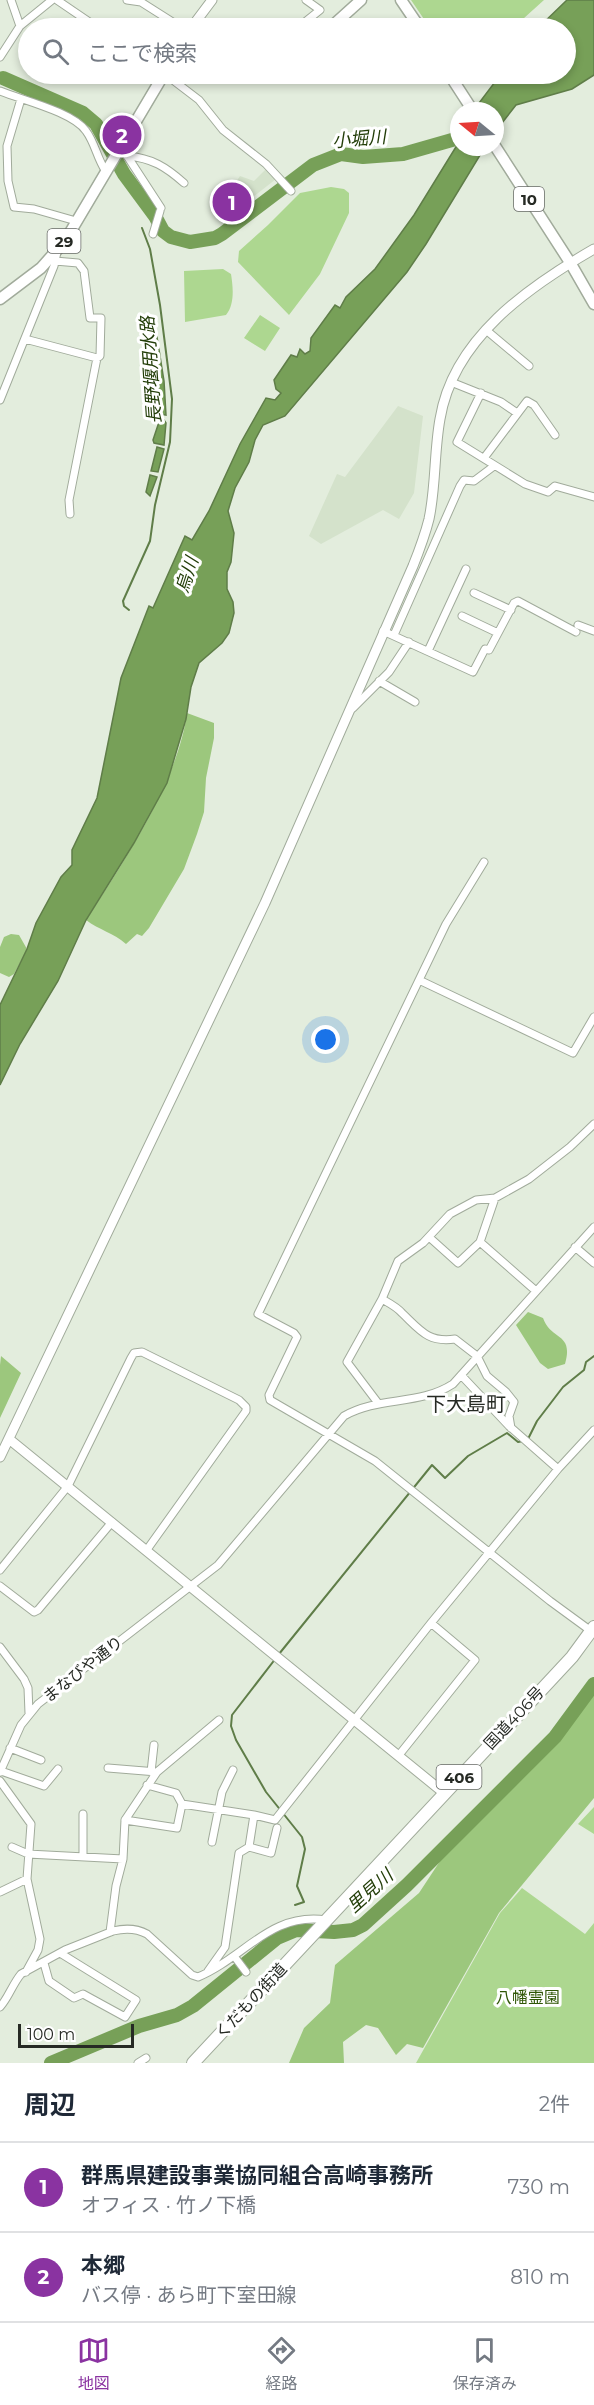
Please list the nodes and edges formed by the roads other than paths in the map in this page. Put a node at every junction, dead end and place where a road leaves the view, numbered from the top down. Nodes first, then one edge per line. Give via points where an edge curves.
1 (11, 0) edge
2 (52, 0) edge
3 (57, 0) edge
4 (127, 0) edge
5 (212, 0) edge
6 (306, 0) edge
7 (361, 0) edge
8 (401, 0) edge
9 (136, 1) edge
10 (30, 18) edge
11 (83, 18) edge
12 (166, 18) edge
13 (201, 18) edge
14 (310, 18) edge
15 (341, 18) edge
16 (413, 18) edge
17 (18, 20) edge
18 (18, 29) edge
19 (0, 57) edge
20 (158, 84) edge
21 (177, 84) edge
22 (455, 84) edge
23 (0, 91) edge
24 (21, 99) junction
25 (467, 102) edge
26 (119, 147) junction
27 (127, 156) junction
28 (502, 156) edge
29 (106, 168) junction
30 (184, 183) dead end
31 (291, 191) dead end
32 (76, 221) junction
33 (153, 234) dead end
34 (594, 249) edge
35 (56, 256) junction
36 (571, 264) junction
37 (0, 299) edge
38 (594, 304) edge
39 (486, 330) junction
40 (25, 339) junction
41 (97, 358) junction
42 (529, 366) dead end
43 (451, 382) junction
44 (481, 393) junction
45 (0, 400) edge
46 (517, 413) junction
47 (555, 435) dead end
48 (484, 458) junction
49 (494, 466) junction
50 (594, 497) edge
51 (70, 514) dead end
52 (466, 569) dead end
53 (474, 593) dead end
54 (511, 610) junction
55 (462, 616) dead end
56 (383, 631) junction
57 (594, 631) edge
58 (498, 633) junction
59 (394, 635) junction
60 (409, 642) junction
61 (428, 651) junction
62 (379, 681) junction
63 (416, 702) dead end
64 (347, 714) junction
65 (484, 862) dead end
66 (419, 980) junction
67 (594, 1017) edge
68 (594, 1124) edge
69 (495, 1198) junction
70 (594, 1227) edge
71 (429, 1237) junction
72 (480, 1242) junction
73 (575, 1247) junction
74 (594, 1263) edge
75 (536, 1291) junction
76 (382, 1299) junction
77 (477, 1356) junction
78 (461, 1375) junction
79 (378, 1403) junction
80 (511, 1428) junction
81 (594, 1430) edge
82 (329, 1434) junction
83 (9, 1439) junction
84 (0, 1457) edge
85 (558, 1469) junction
86 (68, 1486) junction
87 (112, 1522) junction
88 (146, 1551) junction
89 (489, 1551) junction
90 (0, 1570) edge
91 (0, 1586) edge
92 (190, 1587) junction
93 (431, 1623) junction
94 (593, 1629) edge
95 (0, 1647) edge
96 (29, 1713) junction
97 (219, 1720) dead end
98 (355, 1720) junction
99 (154, 1745) dead end
100 (10, 1748) junction
101 (399, 1755) junction
102 (41, 1760) dead end
103 (108, 1768) dead end
104 (1, 1769) edge
105 (58, 1769) dead end
106 (233, 1770) dead end
107 (154, 1772) junction
108 (0, 1780) edge
109 (147, 1785) junction
110 (444, 1793) junction
111 (182, 1804) junction
112 (218, 1810) junction
113 (83, 1814) dead end
114 (254, 1815) junction
115 (125, 1820) junction
116 (277, 1828) dead end
117 (212, 1842) dead end
118 (12, 1847) dead end
119 (249, 1847) junction
120 (28, 1854) junction
121 (83, 1857) junction
122 (123, 1859) junction
123 (27, 1880) junction
124 (0, 1893) edge
125 (324, 1922) junction
126 (110, 1932) junction
127 (309, 1938) joint
128 (60, 1953) junction
129 (234, 1957) junction
130 (44, 1963) junction
131 (208, 1971) junction
132 (246, 1971) dead end
133 (26, 1972) junction
134 (0, 2007) edge
135 (146, 2058) dead end
136 (138, 2063) edge
137 (193, 2063) edge

1 - 17 street
2 - 10 street
3 - 11 street
4 - 9 street
5 - 13 street
6 - 14 street via 320,10
7 - 15 main road
8 - 16 main road
9 - 12 street
18 - 19 street
20 - 26 main road, 29
21 - 31 street via 199,100 229,135 279,176
22 - 25 main road
23 - 24 street
24 - 29 street via 80,124
24 - 32 street via 7,146 14,207
26 - 27 street
26 - 29 main road, 29
27 - 30 street via 159,163
27 - 33 street via 161,210
28 - 36 main road, 10
29 - 32 main road, 29
32 - 35 main road, 29
34 - 36 street
35 - 37 main road, 29
35 - 40 street
35 - 41 street via 78,263 84,271 90,318 101,318
36 - 38 main road, 10
36 - 39 street via 520,299
39 - 42 street
39 - 43 street
40 - 41 street
40 - 45 street
41 - 51 street via 69,500
43 - 44 street
43 - 56 street via 440,417 429,518 422,544
44 - 46 street
44 - 48 street via 457,442
46 - 47 street via 527,401 534,405
46 - 48 street
48 - 49 street
49 - 50 street via 548,492 555,486
49 - 59 street via 474,481 464,480 460,486
52 - 61 street
53 - 54 street
54 - 57 street via 514,603 521,602 577,629
54 - 58 street
55 - 58 street
56 - 59 street
56 - 64 street
58 - 61 street via 489,650 484,649 473,672
59 - 60 street
60 - 61 street
60 - 62 street
62 - 63 street
62 - 64 street
64 - 83 street via 265,903
65 - 66 street via 446,924
66 - 67 street via 573,1053
66 - 82 street via 258,1314 297,1337 270,1400
68 - 69 street via 544,1168
69 - 71 street via 460,1207 442,1220
69 - 72 street
70 - 73 street, まなびや通り
71 - 72 street via 458,1263
71 - 76 street via 398,1261
72 - 75 street
73 - 74 street
73 - 75 street, まなびや通り
75 - 77 street, まなびや通り
76 - 77 street via 416,1329 442,1341 455,1339
76 - 79 street via 347,1362
77 - 78 street, まなびや通り
77 - 80 street via 487,1376 514,1402 509,1416
78 - 79 street, まなびや通り via 431,1396
78 - 80 street
79 - 82 street, まなびや通り via 344,1416
80 - 85 street
81 - 85 street
82 - 89 street via 375,1461
82 - 92 street, まなびや通り via 218,1565
83 - 84 street
83 - 86 street
85 - 89 street
86 - 87 street
86 - 88 street via 134,1353 142,1352 244,1403 246,1411
86 - 90 street
87 - 88 street
87 - 91 street via 39,1610 28,1609
88 - 92 street
89 - 93 street
89 - 94 street via 550,1601
92 - 96 street, まなびや通り
92 - 98 street
93 - 98 street
93 - 101 street via 475,1660
94 - 110 highway, 国道406号 / 406 via 572,1657
95 - 96 street via 28,1688
96 - 100 street, まなびや通り
97 - 107 street
98 - 101 street
98 - 114 street via 275,1820
99 - 107 street
100 - 102 street
100 - 104 street, まなびや通り
101 - 110 street
103 - 107 street
104 - 105 street via 44,1786
106 - 112 street
107 - 109 street
108 - 120 street via 30,1824
109 - 111 street via 176,1793
109 - 115 street
110 - 125 highway, 国道406号 / 406
111 - 112 street
111 - 115 street via 177,1828
112 - 114 street
112 - 117 street
113 - 121 street
114 - 119 street
115 - 122 street
116 - 119 street via 271,1853
118 - 120 street
119 - 131 street via 239,1853 225,1947
120 - 121 street
120 - 123 street
121 - 122 street
122 - 126 street
123 - 124 street
123 - 133 street via 40,1939
125 - 127 highway, 国道406号 / 406
125 - 129 street via 301,1920 277,1926
126 - 128 street
126 - 131 street via 140,1930 192,1975 198,1977
127 - 137 highway, くだもの街道 / 406
128 - 130 street
128 - 130 street via 136,2000 126,2017 83,1994 75,1998 48,1981
129 - 131 street
129 - 132 street
130 - 133 street
133 - 134 street via 15,1981
135 - 136 street

